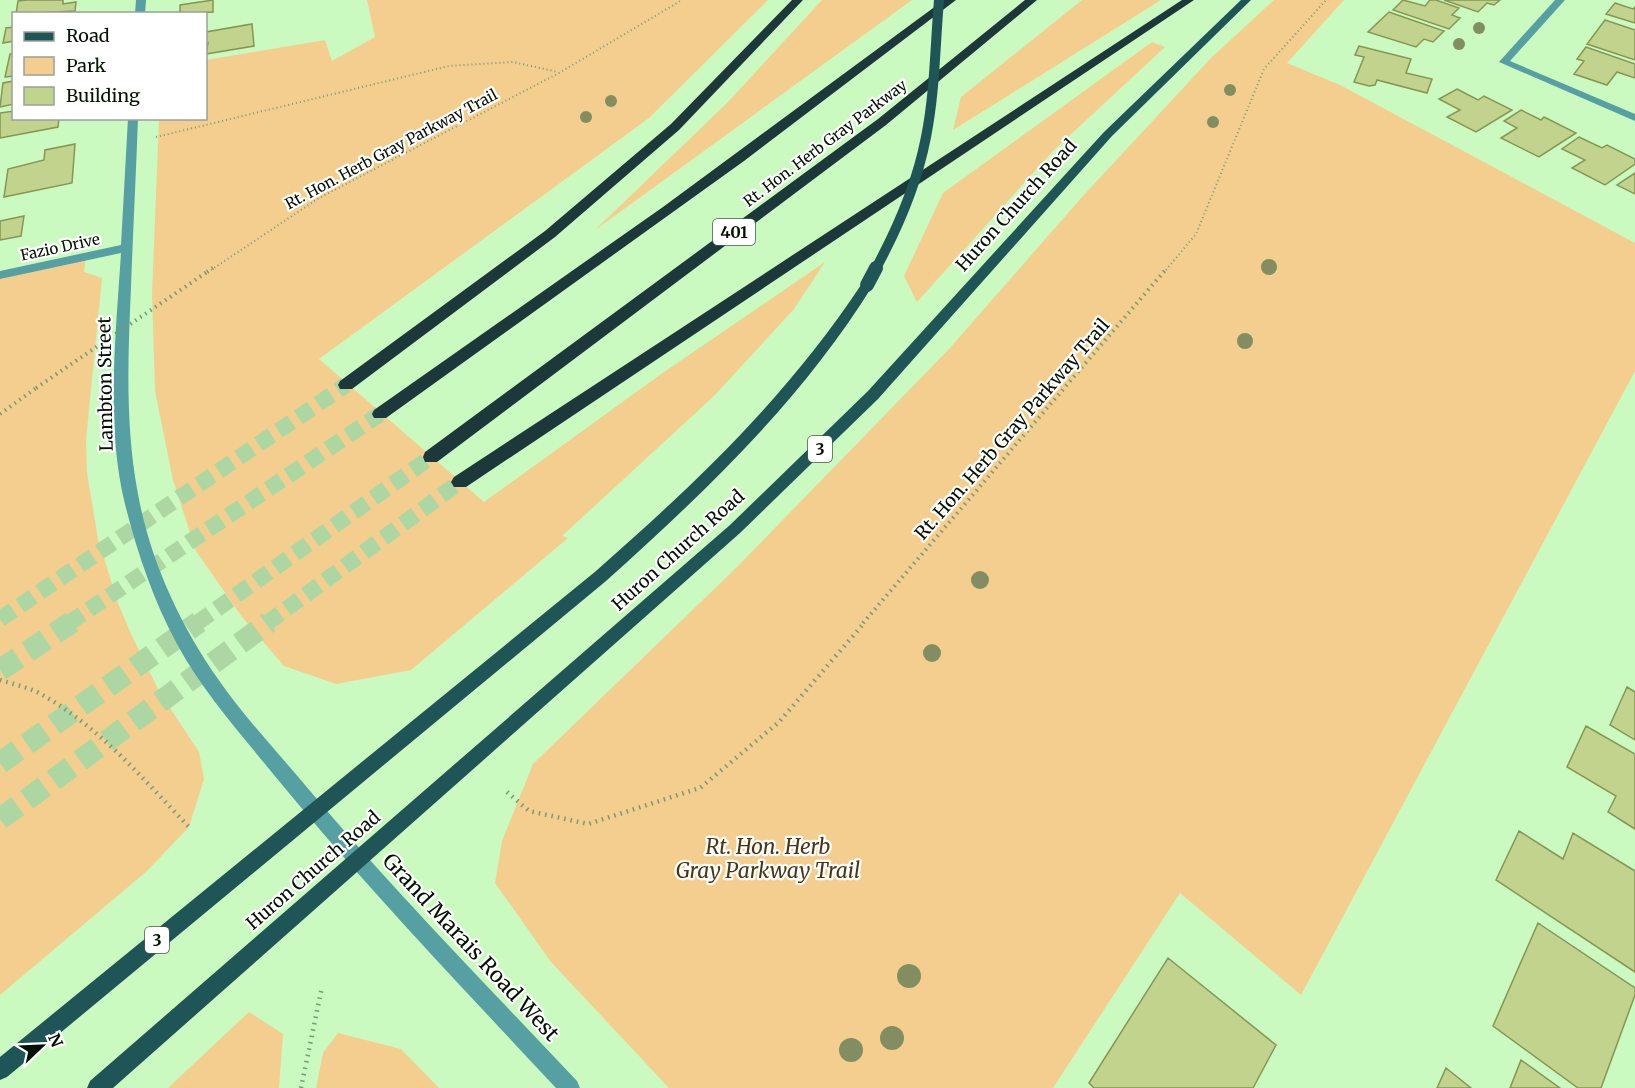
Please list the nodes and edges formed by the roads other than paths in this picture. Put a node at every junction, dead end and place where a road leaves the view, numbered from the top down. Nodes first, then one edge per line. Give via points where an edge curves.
1 (798, 0) edge
2 (939, 0) edge
3 (951, 0) edge
4 (1032, 0) edge
5 (1189, 0) edge
6 (1246, 0) edge
7 (1560, 0) edge
8 (1635, 118) edge
9 (133, 120) edge
10 (127, 248) junction
11 (0, 275) edge
12 (346, 386) tunnel mouth
13 (380, 414) tunnel mouth
14 (431, 457) tunnel mouth
15 (460, 482) tunnel mouth
16 (314, 810) junction
17 (356, 860) junction
18 (0, 1070) edge
19 (97, 1088) edge
20 (570, 1088) edge

1 - 12 highway via 675,127 568,219
2 - 16 main road, Huron Church Road / 3, bridge via 932,96 922,152 898,224 839,332 744,445 701,486 601,576
3 - 13 highway via 599,261
4 - 14 highway, Rt. Hon. Herb Gray Parkway / 401 via 882,122
5 - 15 highway
6 - 17 main road, Huron Church Road / 3 via 1108,134 823,446 735,529
7 - 8 street via 1504,62
9 - 10 street, Lambton Street
10 - 11 street, Fazio Drive
10 - 16 street, Lambton Street via 123,439 131,498 143,543 183,639 213,686
16 - 17 street, Grand Marais Road West
16 - 18 main road, Huron Church Road / 3
17 - 19 main road, Huron Church Road / 3
17 - 20 street, Grand Marais Road West

